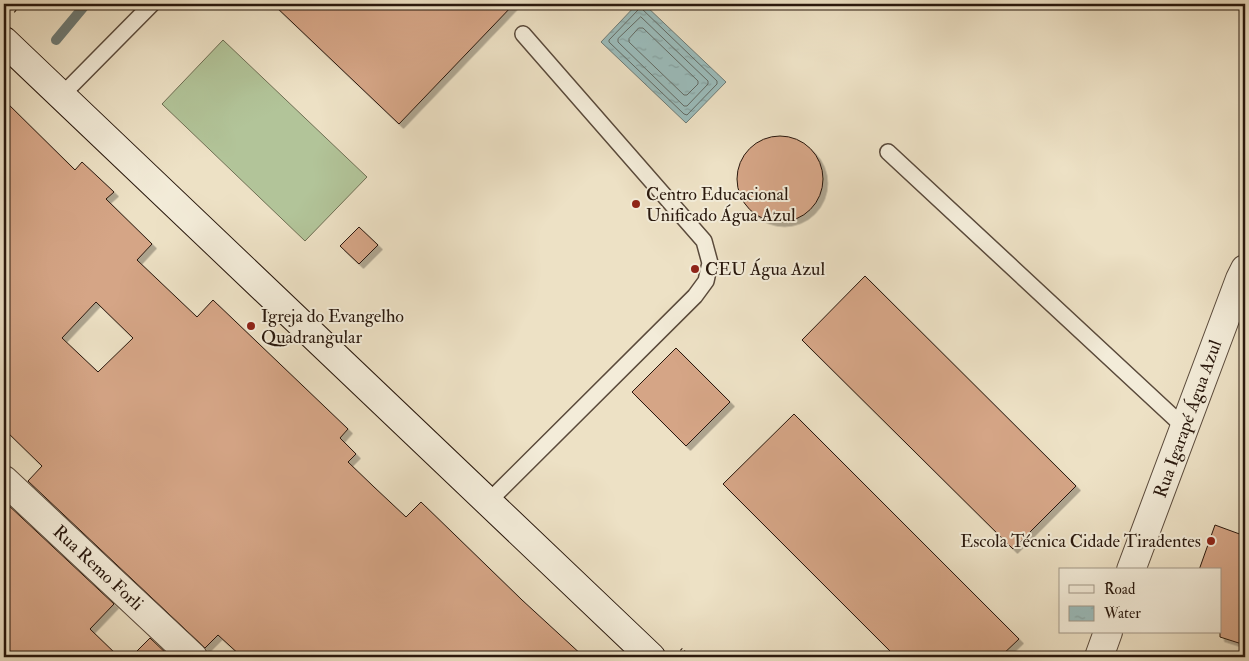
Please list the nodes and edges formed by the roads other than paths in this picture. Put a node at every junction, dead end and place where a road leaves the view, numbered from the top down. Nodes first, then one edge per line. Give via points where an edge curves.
1 (152, 4) edge
2 (523, 34) dead end
3 (4, 41) edge
4 (61, 96) junction
5 (888, 152) dead end
6 (1245, 269) edge
7 (1184, 427) junction
8 (4, 480) edge
9 (488, 502) junction
10 (1133, 568) edge
11 (1107, 634) edge
12 (193, 657) edge
13 (651, 657) edge
14 (1098, 657) edge

1 - 4 lane
2 - 9 lane via 704,241 710,263 706,280 695,296
3 - 4 main road
4 - 9 main road
5 - 7 lane
6 - 7 main road, Rua Igarapé Água Azul
7 - 10 main road, Rua Igarapé Água Azul
8 - 12 main road, Rua Remo Forli
9 - 13 main road
11 - 14 main road

